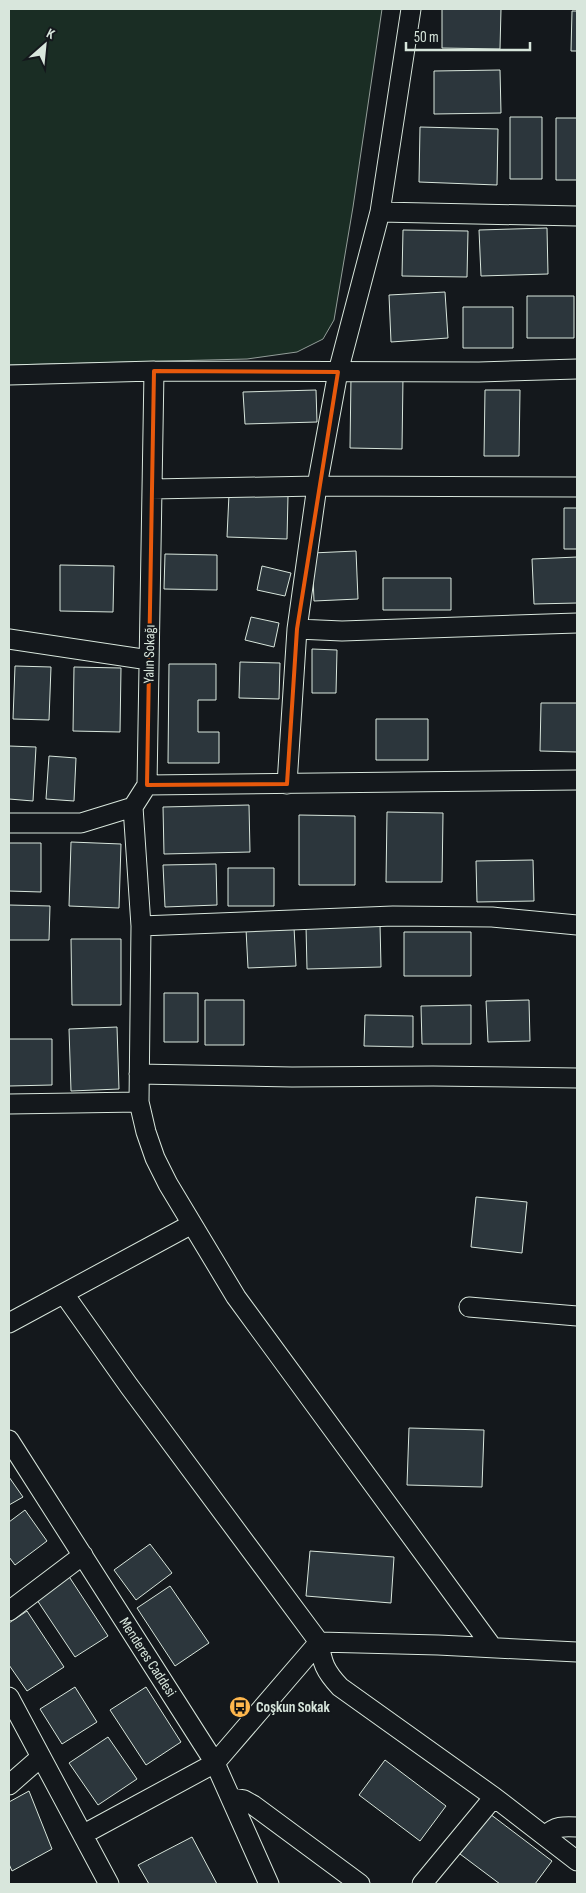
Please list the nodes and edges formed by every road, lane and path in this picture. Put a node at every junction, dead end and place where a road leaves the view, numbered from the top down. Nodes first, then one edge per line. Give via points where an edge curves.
1 (411, 9) edge
2 (380, 212) junction
3 (577, 216) edge
4 (577, 369) edge
5 (154, 371) junction
6 (338, 372) junction
7 (9, 376) edge
8 (317, 486) junction
9 (577, 487) edge
10 (152, 488) junction
11 (577, 623) edge
12 (296, 629) junction
13 (9, 639) edge
14 (149, 660) junction
15 (577, 780) edge
16 (287, 784) junction
17 (147, 785) junction
18 (133, 807) junction
19 (9, 823) edge
20 (577, 925) edge
21 (141, 926) junction
22 (139, 1074) junction
23 (577, 1078) edge
24 (139, 1102) junction
25 (10, 1109) edge
26 (192, 1224) junction
27 (64, 1294) junction
28 (469, 1307) dead end
29 (577, 1316) edge
30 (9, 1323) edge
31 (9, 1440) edge
32 (83, 1555) junction
33 (9, 1611) edge
34 (319, 1642) junction
35 (493, 1648) junction
36 (577, 1652) edge
37 (9, 1697) edge
38 (41, 1757) junction
39 (216, 1762) junction
40 (9, 1785) edge
41 (494, 1797) junction
42 (231, 1798) junction
43 (577, 1827) edge
44 (84, 1834) junction
45 (545, 1836) junction
46 (577, 1861) edge
47 (110, 1884) edge
48 (269, 1884) edge
49 (360, 1884) edge
50 (422, 1884) edge

1 - 2 street
2 - 3 street
2 - 6 street
4 - 6 street
5 - 6 street
5 - 7 street
5 - 10 street, Yalın Sokağı
6 - 8 street
8 - 9 street
8 - 10 street
8 - 12 street
10 - 14 street, Yalın Sokağı
11 - 12 street via 342,631
12 - 16 street
13 - 14 street
14 - 17 street, Yalın Sokağı
15 - 16 street
16 - 17 street
17 - 18 street
18 - 19 street via 81,823
18 - 21 street
20 - 21 street via 492,916 393,916
21 - 22 street
22 - 23 street
22 - 24 street
24 - 25 street
24 - 26 street via 155,1158
26 - 27 street
26 - 35 street via 236,1298
27 - 30 street
27 - 34 street
28 - 29 street
31 - 32 street, Menderes Caddesi
32 - 33 street
32 - 39 street, Menderes Caddesi
34 - 35 street
34 - 39 street
34 - 41 street via 328,1675 340,1687
35 - 36 street
37 - 38 street
38 - 40 street
38 - 44 street
39 - 42 street, Menderes Caddesi
39 - 44 street
41 - 45 street
41 - 50 street
42 - 48 street, Menderes Caddesi
42 - 49 street via 253,1805
43 - 45 street via 562,1826
44 - 47 street
45 - 46 street

